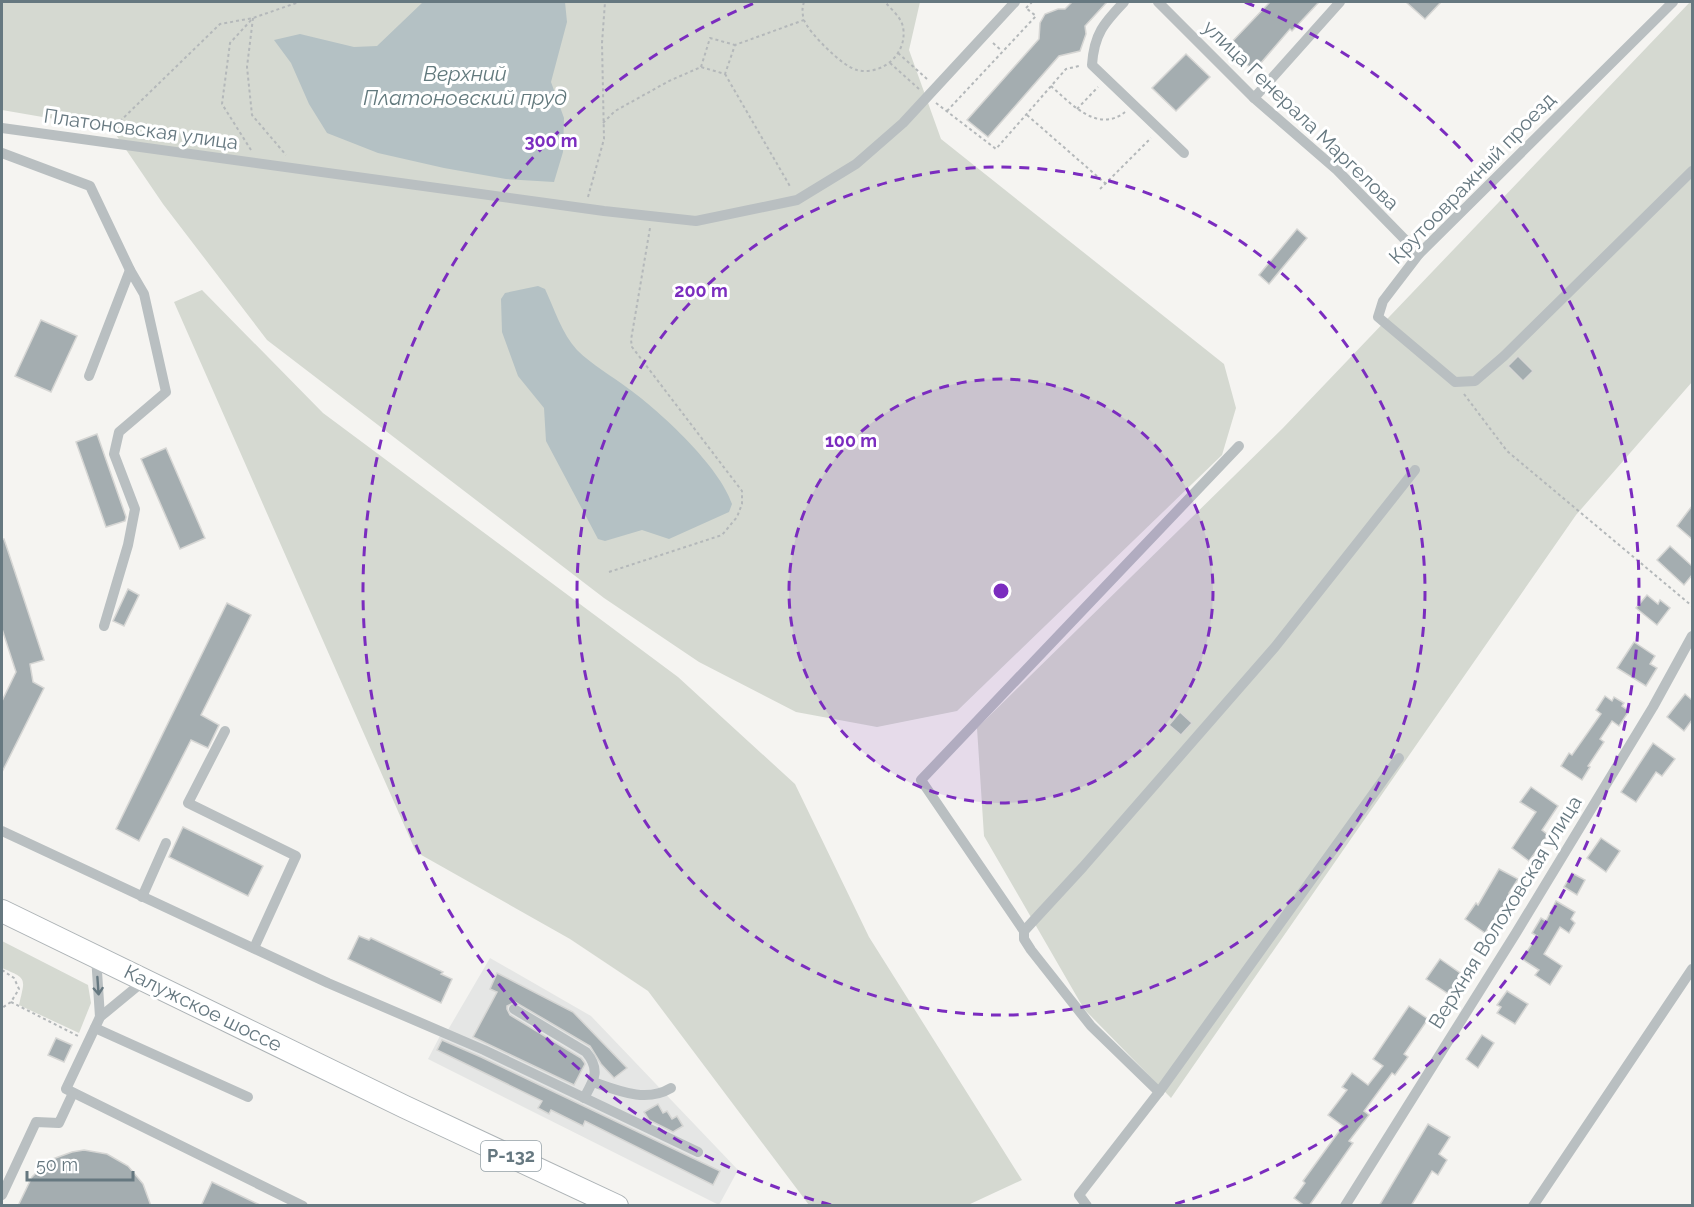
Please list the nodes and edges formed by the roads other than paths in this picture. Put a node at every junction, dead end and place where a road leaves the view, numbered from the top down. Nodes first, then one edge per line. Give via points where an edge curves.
1 (1014, 2) edge
2 (1124, 2) edge
3 (1158, 2) edge
4 (1340, 2) edge
5 (1673, 2) edge
6 (1254, 98) junction
7 (2, 128) edge
8 (2, 153) edge
9 (1184, 153) dead end
10 (1692, 171) edge
11 (1419, 254) junction
12 (130, 270) junction
13 (89, 376) dead end
14 (1239, 446) dead end
15 (1415, 470) dead end
16 (104, 626) dead end
17 (1692, 636) edge
18 (225, 731) dead end
19 (1399, 758) dead end
20 (2, 831) edge
21 (166, 843) dead end
22 (142, 897) junction
23 (2, 911) edge
24 (1024, 931) junction
25 (254, 948) junction
26 (96, 956) junction
27 (1692, 969) edge
28 (145, 980) junction
29 (514, 1009) dead end
30 (100, 1017) junction
31 (95, 1028) junction
32 (593, 1082) junction
33 (671, 1088) dead end
34 (1159, 1092) junction
35 (74, 1093) junction
36 (248, 1097) dead end
37 (584, 1098) junction
38 (698, 1152) dead end
39 (2, 1195) edge
40 (303, 1206) edge
41 (617, 1206) edge
42 (1087, 1206) edge
43 (1345, 1206) edge
44 (1533, 1206) edge

1 - 7 street, Платоновская улица via 903,123 856,164 797,200 696,221 604,212
2 - 9 street via 1097,36 1092,65
3 - 6 street, улица Генерала Маргелова
4 - 6 street
5 - 11 street, Крутоовражный проезд
6 - 11 street, улица Генерала Маргелова via 1337,170
8 - 12 street via 90,186
10 - 11 street, Крутоовражный проезд via 1475,381 1455,382 1378,317 1383,301
12 - 13 street
12 - 16 street via 144,294 166,392 119,432 114,454 135,509
14 - 24 street via 921,780
15 - 24 street via 1275,647
17 - 43 street, Верхняя Волоховская улица via 1516,933
18 - 25 street via 188,803 296,856
19 - 34 street
20 - 22 street
21 - 22 street
22 - 25 street
23 - 26 main road, Калужское шоссе
24 - 34 street via 1031,950 1091,1026
25 - 37 street
26 - 28 main road, Калужское шоссе
26 -> 30 street
27 - 44 street
28 - 30 street
28 - 41 main road, Калужское шоссе / Р-132
29 - 32 street via 586,1052 595,1065
30 - 31 street
31 - 35 street via 66,1089
31 - 36 street
32 - 33 street via 647,1096
32 - 37 street
34 - 42 street via 1079,1195
35 - 39 street via 59,1123 36,1122
35 - 40 street
37 - 38 street

